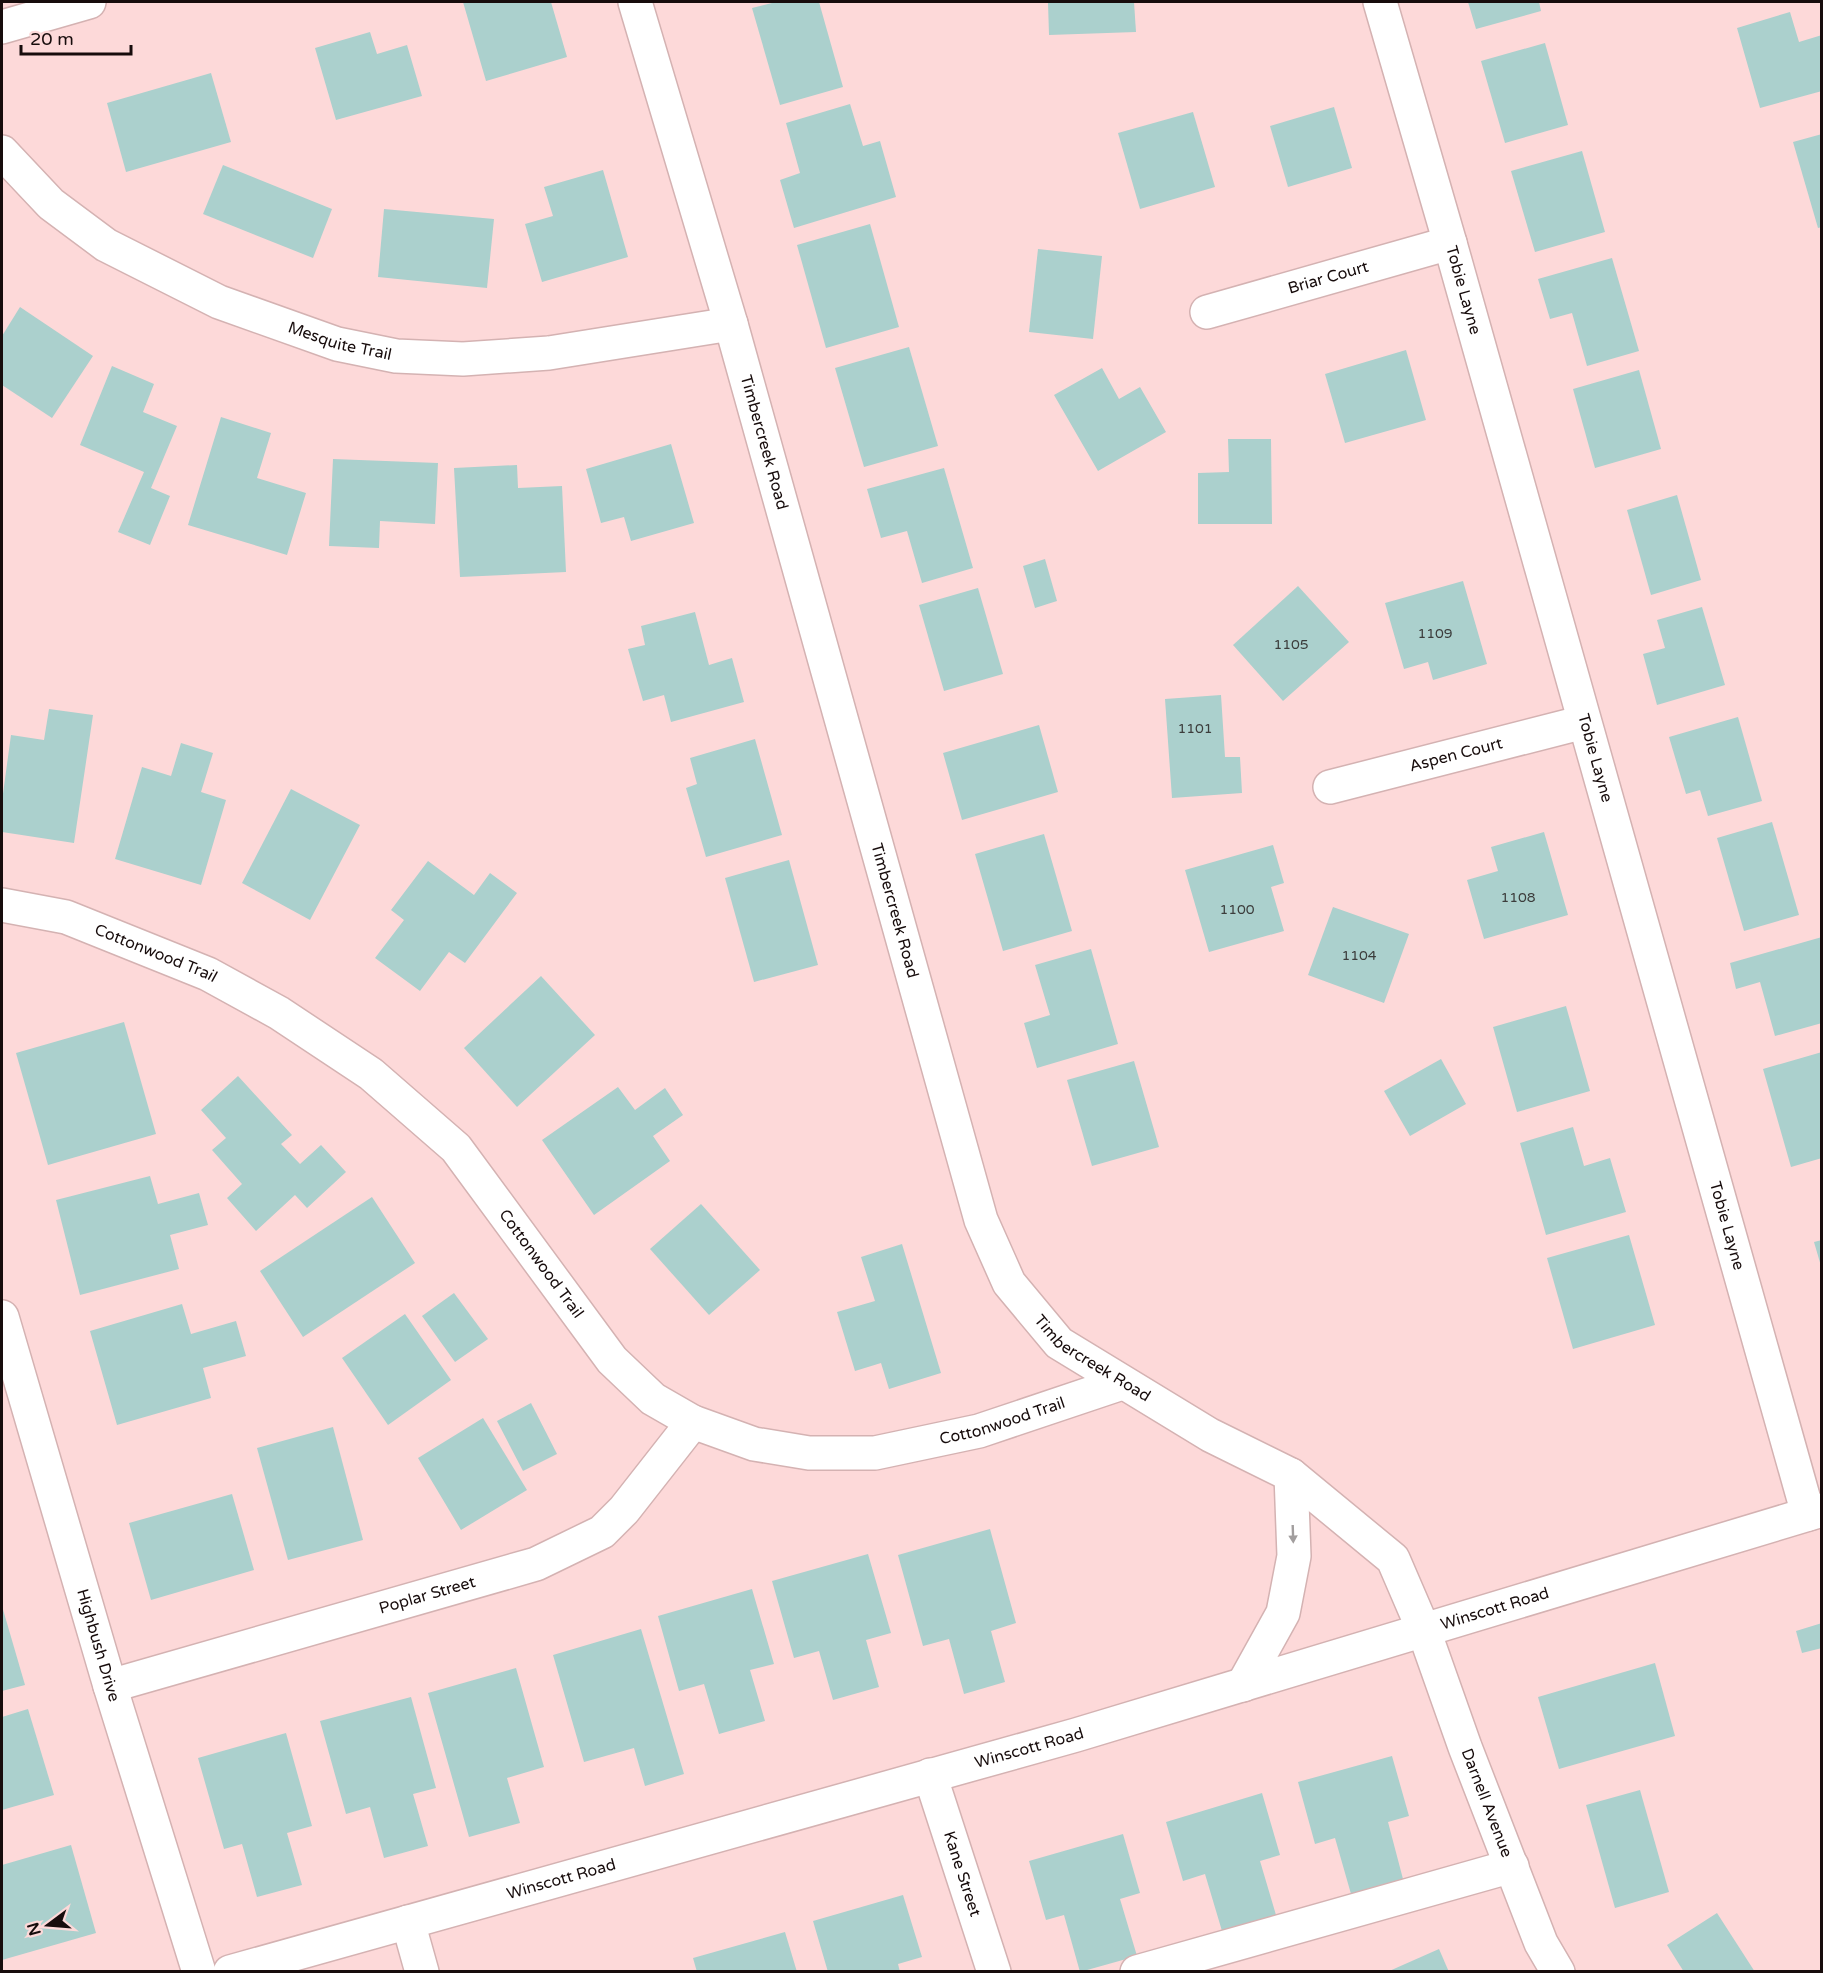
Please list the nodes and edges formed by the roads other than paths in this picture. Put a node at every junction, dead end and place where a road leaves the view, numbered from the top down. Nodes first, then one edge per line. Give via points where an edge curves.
1 (89, 2) edge
2 (635, 2) edge
3 (1380, 2) edge
4 (2, 27) edge
5 (2, 152) edge
6 (1450, 243) junction
7 (1207, 312) dead end
8 (731, 324) junction
9 (1584, 722) junction
10 (1330, 787) dead end
11 (2, 905) edge
12 (2, 1317) edge
13 (1122, 1383) junction
14 (693, 1422) junction
15 (1291, 1475) junction
16 (1815, 1512) edge
17 (1424, 1631) junction
18 (1243, 1685) junction
19 (110, 1686) junction
20 (930, 1775) junction
21 (1512, 1866) junction
22 (408, 1922) junction
23 (199, 1971) edge
24 (231, 1971) edge
25 (422, 1971) edge
26 (994, 1971) edge
27 (1137, 1971) edge
28 (1558, 1971) edge

1 - 4 street
2 - 8 street, Timbercreek Road
3 - 6 street, Tobie Layne
5 - 8 street, Mesquite Trail via 51,204 106,245 219,302 337,344 396,356 463,359 549,353
6 - 7 street, Briar Court
6 - 9 street, Tobie Layne
8 - 13 street, Timbercreek Road via 981,1220 1009,1283 1059,1343
9 - 10 street, Aspen Court
9 - 16 street, Tobie Layne
11 - 14 street, Cottonwood Trail via 66,917 208,974 279,1013 371,1074 456,1148 612,1360 653,1399
12 - 19 street, Highbush Drive
13 - 14 street, Cottonwood Trail via 979,1431 875,1453 809,1454 754,1444
13 - 15 street, Timbercreek Road via 1210,1435
14 - 19 street, Poplar Street via 602,1532 536,1564
15 - 17 street, Timbercreek Road via 1393,1559
15 -> 18 street via 1294,1556 1283,1613
16 - 17 street, Winscott Road
17 - 18 street, Winscott Road
17 - 21 street, Darnell Avenue
18 - 20 street, Winscott Road
19 - 23 street, Highbush Drive
20 - 22 street, Winscott Road
20 - 26 street, Kane Street
21 - 27 street
21 - 28 street, Darnell Avenue via 1541,1943
22 - 24 street, Winscott Road
22 - 25 street

